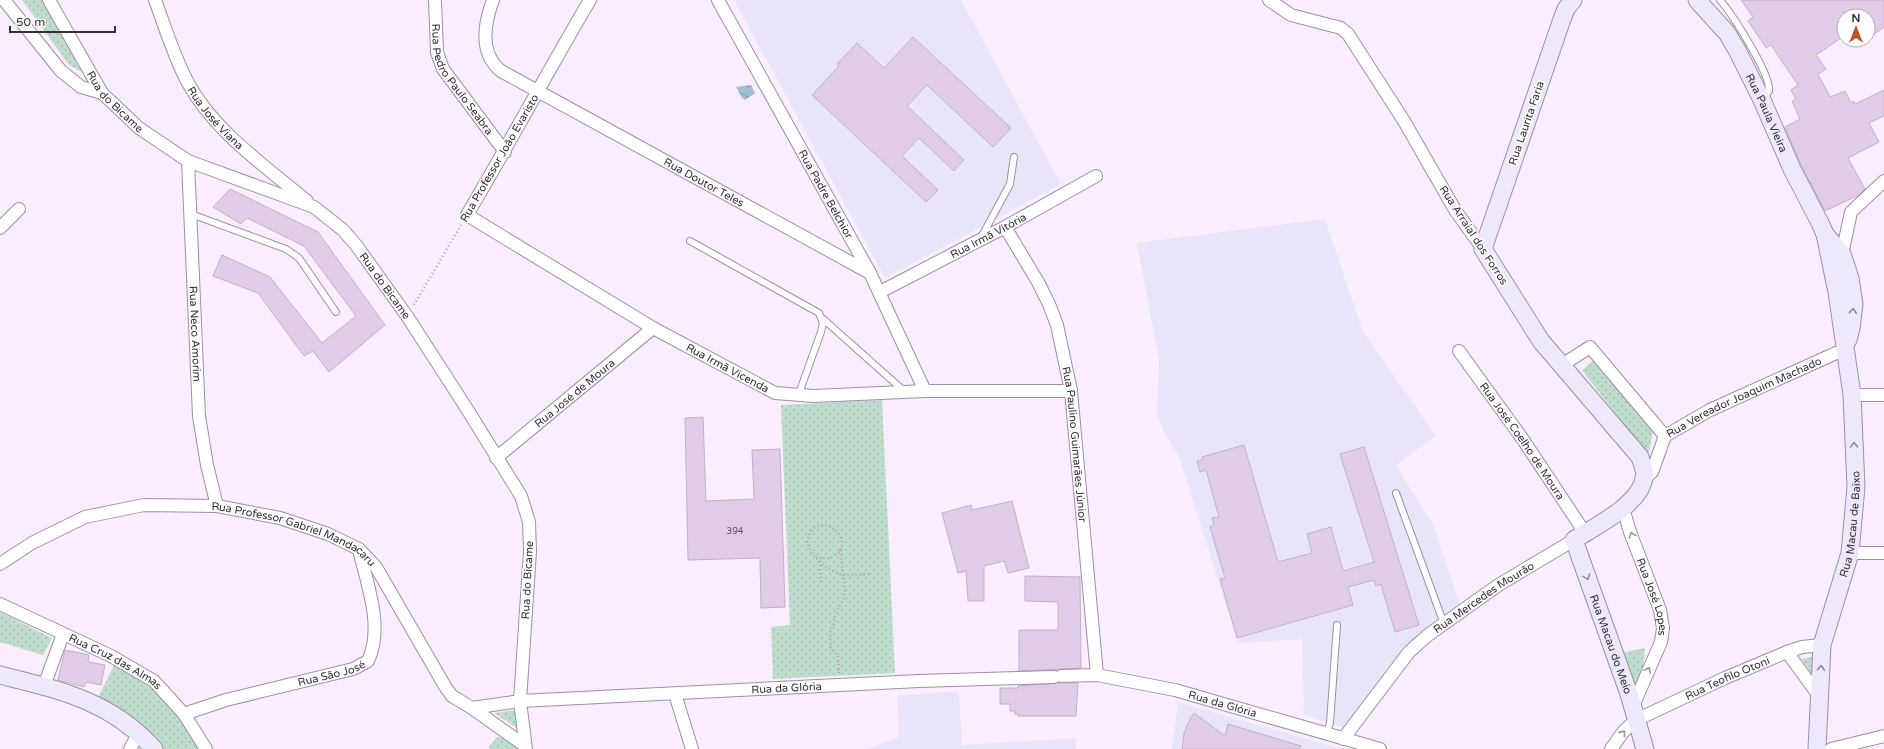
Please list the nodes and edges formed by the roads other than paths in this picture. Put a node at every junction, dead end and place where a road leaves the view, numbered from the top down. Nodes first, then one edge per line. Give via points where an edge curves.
1 (49, 0) edge
2 (155, 0) edge
3 (435, 0) edge
4 (493, 0) edge
5 (590, 0) edge
6 (718, 0) edge
7 (1269, 0) edge
8 (1573, 0) edge
9 (1697, 0) edge
10 (1720, 0) edge
11 (3, 3) edge
12 (538, 91) junction
13 (102, 93) junction
14 (1762, 100) junction
15 (505, 152) junction
16 (1014, 157) dead end
17 (188, 161) junction
18 (1096, 176) dead end
19 (1884, 181) edge
20 (314, 207) junction
21 (19, 209) dead end
22 (191, 214) junction
23 (467, 215) joint
24 (1004, 227) junction
25 (0, 228) edge
26 (1825, 234) junction
27 (980, 240) junction
28 (690, 241) dead end
29 (1483, 249) junction
30 (1842, 254) junction
31 (870, 273) junction
32 (880, 292) junction
33 (336, 312) dead end
34 (822, 318) junction
35 (653, 328) junction
36 (1845, 349) junction
37 (1459, 351) dead end
38 (1562, 365) junction
39 (905, 392) junction
40 (925, 392) junction
41 (1071, 392) junction
42 (1852, 395) junction
43 (1884, 395) edge
44 (798, 396) junction
45 (1666, 436) junction
46 (496, 458) junction
47 (1644, 479) junction
48 (1396, 493) dead end
49 (217, 506) junction
50 (1623, 508) junction
51 (1579, 536) junction
52 (359, 549) junction
53 (1850, 553) junction
54 (1884, 553) edge
55 (0, 564) edge
56 (0, 604) edge
57 (1444, 624) junction
58 (1337, 625) dead end
59 (63, 634) junction
60 (1822, 645) junction
61 (1787, 652) junction
62 (0, 675) edge
63 (1097, 675) junction
64 (44, 686) junction
65 (675, 694) junction
66 (1819, 696) junction
67 (520, 701) junction
68 (472, 708) junction
69 (1634, 713) junction
70 (184, 714) junction
71 (139, 732) junction
72 (1326, 734) junction
73 (1884, 736) edge
74 (1343, 739) junction
75 (525, 747) edge
76 (130, 749) edge
77 (154, 749) edge
78 (206, 749) edge
79 (692, 749) edge
80 (1380, 749) edge
81 (1611, 749) edge
82 (1645, 749) edge
83 (1817, 749) edge
84 (1831, 749) edge

1 - 13 street, Rua do Bicame
2 - 20 street, Rua José Viana via 183,73 199,99 229,134
3 - 15 street, Rua Pedro Paulo Seabra via 438,52 443,70
4 - 12 street, Rua Doutor Teles via 486,26 488,54 501,71
5 - 12 street, Rua Professor João Evaristo
6 - 31 street, Rua Padre Belchior
7 - 29 street, Rua Arraial dos Forros via 1291,14 1341,28 1348,34 1404,121 1455,210
8 - 29 main road, Rua Laurita Faria via 1561,22
9 - 14 main road, Rua Paula Vieira via 1727,33
10 - 14 lane via 1766,76 1769,91
11 - 13 street via 61,71 81,86
12 - 15 street, Rua Professor João Evaristo
12 - 31 street, Rua Doutor Teles
13 - 17 street, Rua do Bicame via 139,128
14 - 26 main road, Rua Paula Vieira via 1792,169
15 - 23 street, Rua Professor João Evaristo
16 - 27 lane via 1010,184
17 - 20 street, Rua do Bicame
17 - 22 street, Rua Neco Amorim
18 - 24 street, Rua Irmã Vitória
19 - 30 street via 1851,212
20 - 46 street, Rua do Bicame via 343,230 356,245 407,316
21 - 25 street
22 - 33 lane via 286,249 299,258
22 - 49 street, Rua Neco Amorim via 199,416
23 - 35 street, Rua Irmã Vicenda
24 - 27 street, Rua Irmã Vitória
24 - 41 street, Rua Paulino Guimarães Júnior via 1049,304 1057,325
26 - 30 main road, Rua Paula Vieira
26 - 36 main road, Rua Paula Vieira
27 - 32 street, Rua Irmã Vitória
28 - 34 lane via 810,306
29 - 38 main road, Rua Arraial dos Forros via 1541,341
36 -> 30 main road, Rua Paula Vieira via 1854,304 1850,278
31 - 32 street, Rua Padre Belchior
32 - 40 street, Rua Padre Belchior
34 - 39 lane
34 - 44 lane via 821,332
35 - 44 street, Rua Irmã Vicenda via 764,388 775,393
35 - 46 street, Rua José de Moura
36 - 42 main road, Rua Macau de Baixo
36 - 45 street, Rua Vereador Joaquim Machado via 1710,410
37 - 51 street, Rua José Coelho de Moura via 1524,441
38 - 45 street via 1590,346
38 - 47 main road, Rua Arraial dos Forros via 1640,457
39 - 40 street, Rua Irmã Vicenda
39 - 44 street, Rua Irmã Vicenda
40 - 41 street, Rua Irmã Vicenda
41 - 63 street, Rua Paulino Guimarães Júnior
42 - 43 street
53 -> 42 main road, Rua Macau de Baixo via 1856,487
45 - 47 street, Rua Vereador Joaquim Machado via 1652,472
46 - 67 street, Rua do Bicame via 521,496 529,522 530,551
47 - 50 main road, Rua Mercedes Mourão via 1638,492
48 - 57 lane
49 - 52 street, Rua Professor Gabriel Mandacaru via 257,512 303,524
49 - 55 street, Rua Professor Gabriel Mandacaru via 144,505 85,517 32,543
50 - 51 main road, Rua Mercedes Mourão
69 -> 50 street, Rua José Lopes via 1661,642 1663,628 1660,610
51 - 57 street, Rua Mercedes Mourão via 1500,584
51 -> 69 main road, Rua Macau do Meio
52 - 68 street, Rua Professor Gabriel Mandacaru via 376,567 446,688 452,696
52 - 70 street, Rua São José via 374,619 374,642 368,661 353,669 226,700
53 - 54 street
53 - 60 main road, Rua Macau de Baixo
56 - 59 street, Rua Cruz das Almas
57 - 74 street, Rua Mercedes Mourão via 1409,652
58 - 72 lane via 1330,723
59 - 64 street
59 - 70 street, Rua Cruz das Almas via 111,656 154,681
60 - 61 street, Rua Teofilo Otoni
66 -> 60 main road, Rua Macau de Baixo
61 - 66 street
61 - 69 street, Rua Teofilo Otoni
62 - 64 main road
63 - 65 street, Rua da Glória
63 - 72 street, Rua da Glória via 1176,690
64 - 71 main road via 95,705 124,720
65 - 67 street, Rua da Glória
65 - 79 street
66 - 83 main road, Rua Macau de Baixo
67 - 68 street
67 - 75 street, Rua do Bicame
68 - 75 street, Rua Professor Gabriel Mandacaru
81 -> 69 street
69 - 82 main road, Rua Macau do Meio
70 - 78 street, Rua Cruz das Almas
71 - 76 street
71 - 77 main road
72 - 74 street, Rua da Glória
73 - 84 street
74 - 80 street, Rua da Glória

